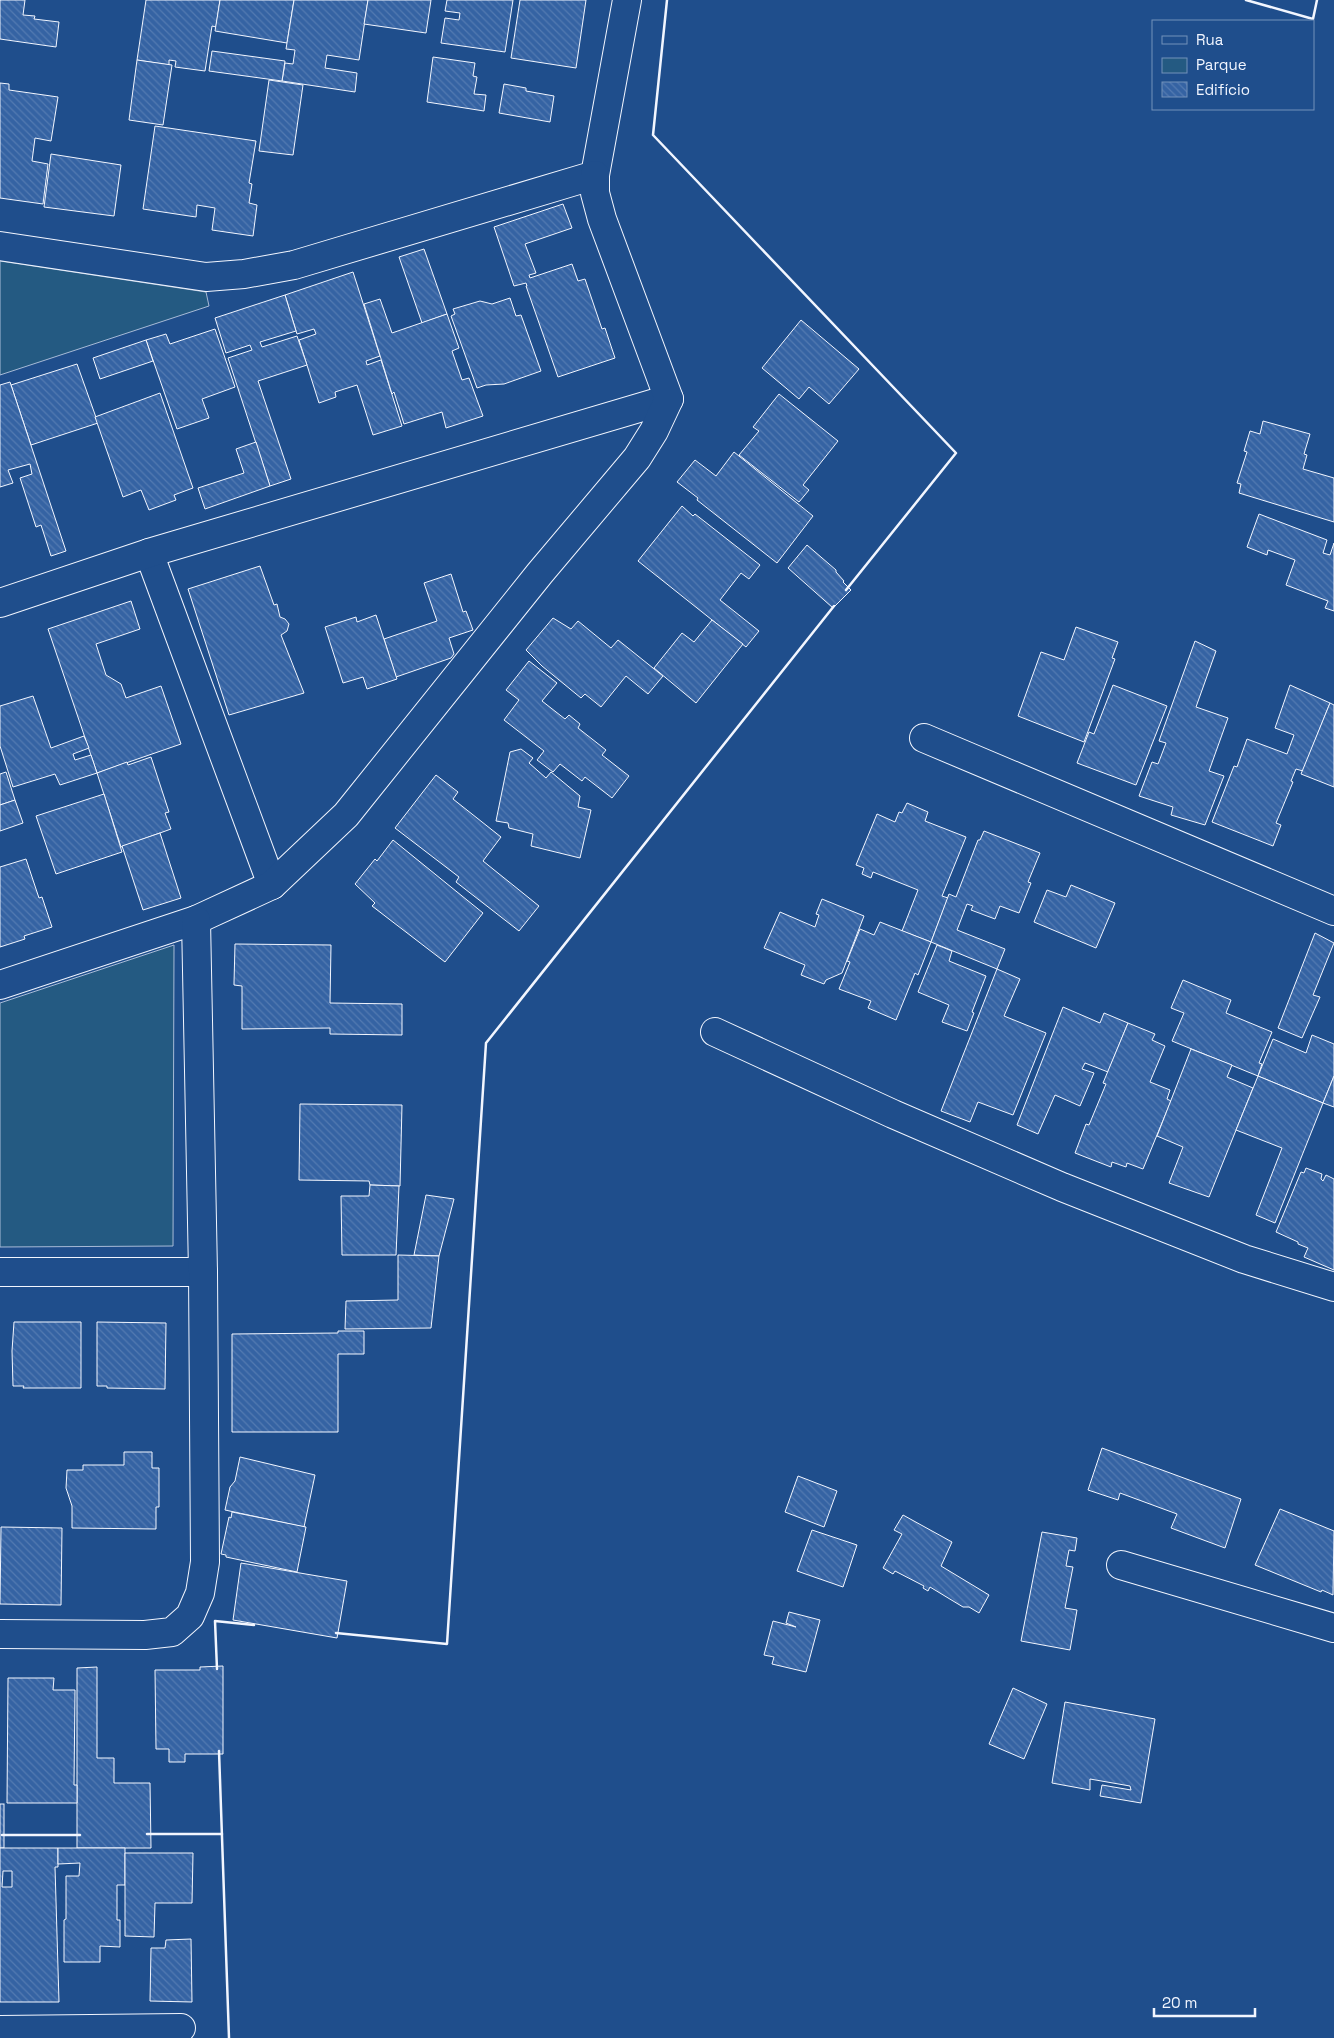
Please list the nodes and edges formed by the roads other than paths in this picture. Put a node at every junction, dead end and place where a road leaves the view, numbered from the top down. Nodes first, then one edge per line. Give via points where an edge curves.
1 (627, 0) edge
2 (595, 175) junction
3 (0, 246) edge
4 (669, 399) junction
5 (149, 554) junction
6 (0, 603) edge
7 (924, 738) dead end
8 (272, 885) junction
9 (1334, 911) edge
10 (196, 920) junction
11 (0, 985) edge
12 (715, 1032) dead end
13 (0, 1272) edge
14 (203, 1272) junction
15 (1334, 1288) edge
16 (1121, 1565) dead end
17 (1334, 1628) edge
18 (0, 1634) edge
19 (182, 2028) dead end
20 (0, 2030) edge

1 - 2 street
2 - 3 street via 294,264 244,274 206,277
2 - 4 street via 595,193 602,219
4 - 5 street
4 - 8 street via 637,458 346,815
5 - 6 street
5 - 8 street
7 - 9 street
8 - 10 street
10 - 11 street
10 - 14 street
12 - 15 street via 1062,1187 1244,1259
13 - 14 street
14 - 18 street via 205,1562 200,1592 190,1616 172,1632 145,1635
16 - 17 street
19 - 20 street

